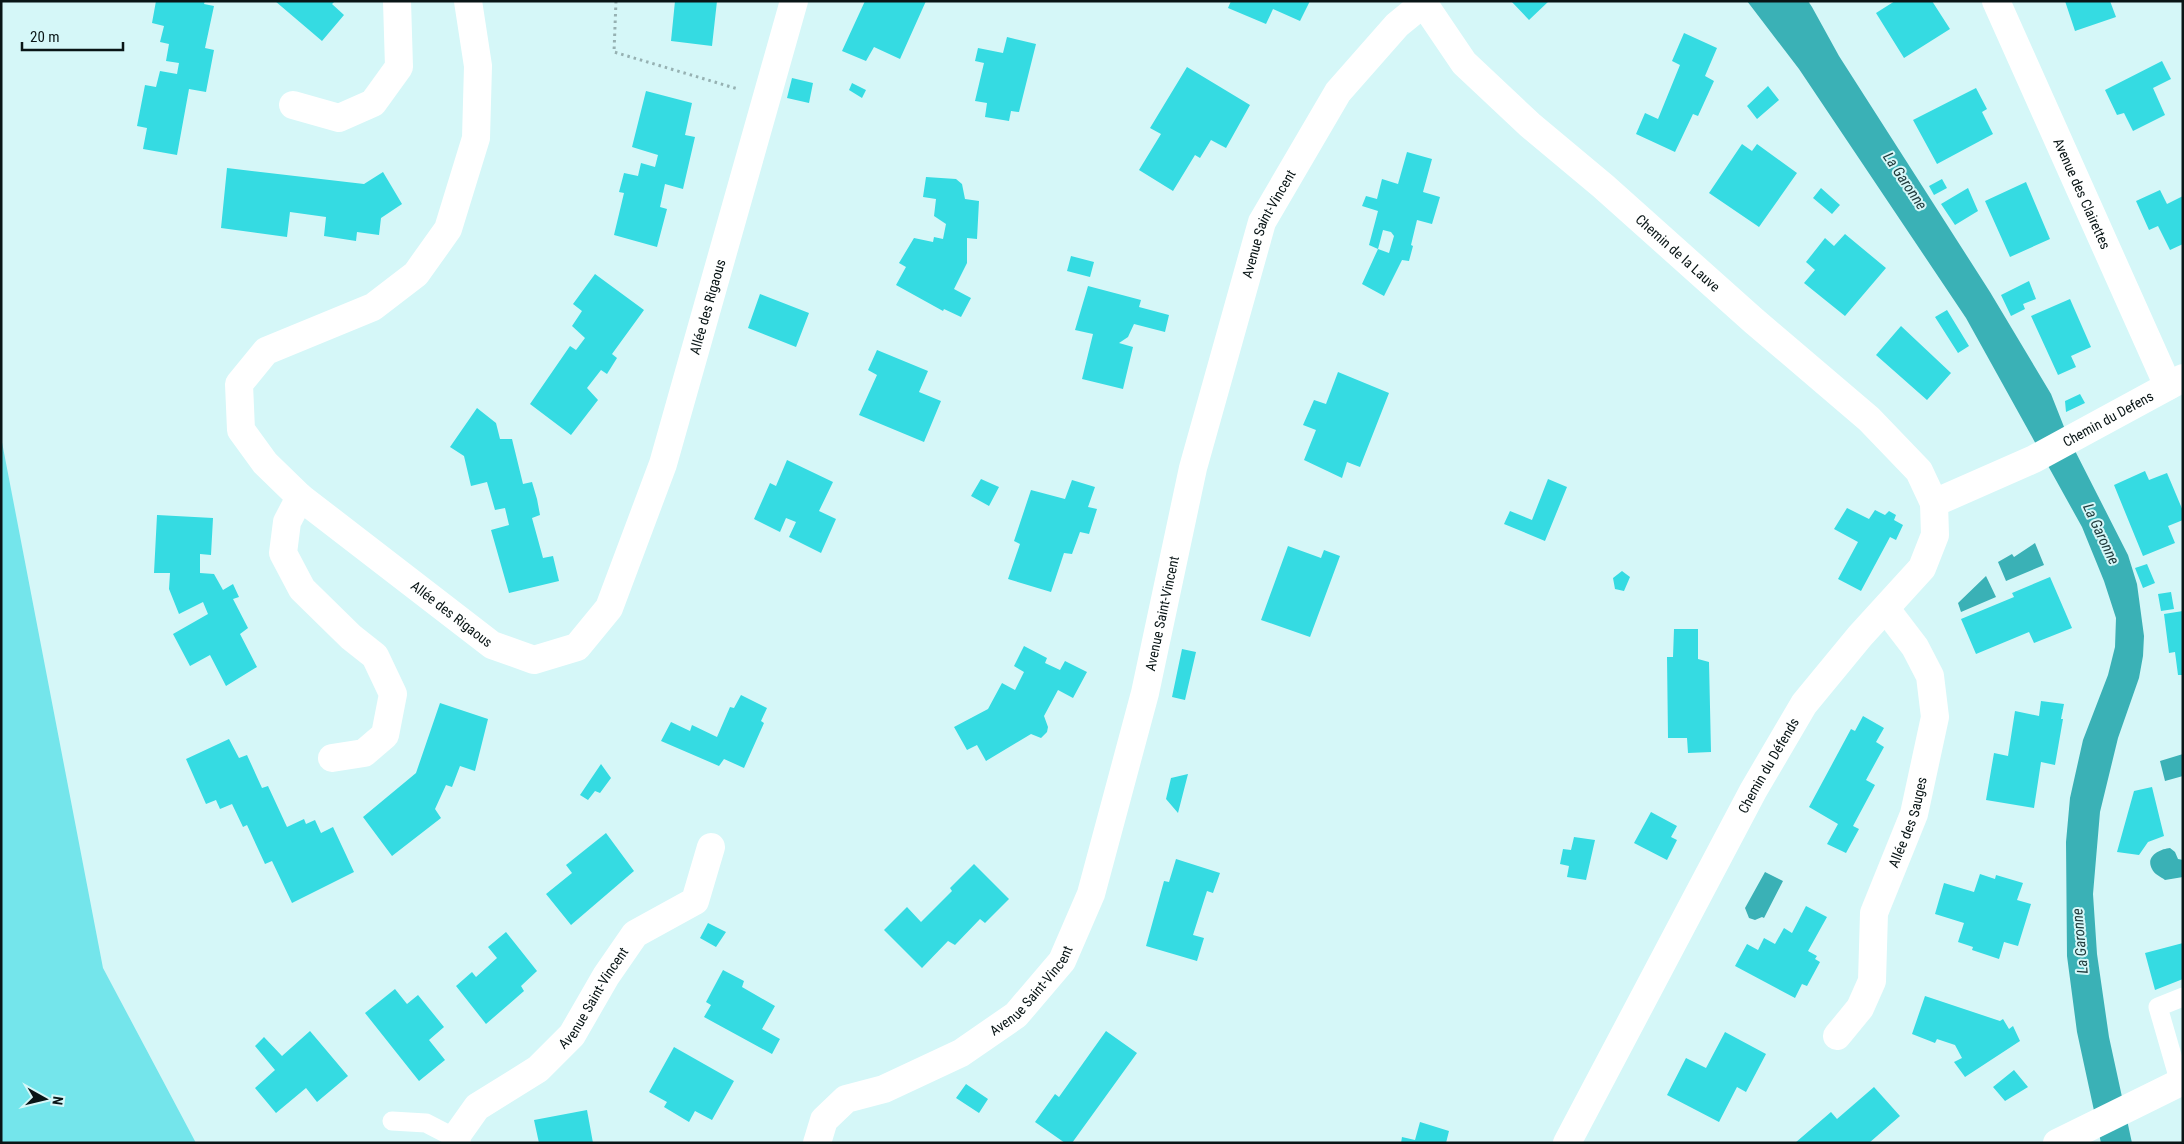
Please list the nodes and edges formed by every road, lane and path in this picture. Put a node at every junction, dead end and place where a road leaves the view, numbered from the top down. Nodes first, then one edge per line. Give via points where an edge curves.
1 (398, 1) edge
2 (468, 1) edge
3 (616, 1) edge
4 (794, 1) edge
5 (1996, 1) edge
6 (1423, 2) edge
7 (765, 96) junction
8 (293, 105) dead end
9 (2175, 382) edge
10 (300, 497) junction
11 (1934, 503) junction
12 (1886, 609) junction
13 (332, 758) dead end
14 (711, 846) dead end
15 (2183, 997) edge
16 (1837, 1036) dead end
17 (2181, 1082) edge
18 (392, 1121) dead end
19 (456, 1140) edge
20 (817, 1143) edge
21 (1567, 1143) edge
22 (2058, 1143) edge

1 - 8 street via 399,67 373,103 339,118
2 - 10 street, Allée des Rigaous via 478,66 476,138 448,229 416,274 373,307 266,351 239,384 242,430 265,463
3 - 7 path via 614,52
4 - 7 street, Allée des Rigaous
5 - 9 street, Avenue des Clairettes
6 - 11 street, Chemin de la Lauve via 1464,64 1869,420 1919,471
6 - 20 street, Avenue Saint-Vincent via 1397,25 1338,92 1262,222 1194,468 1145,693 1091,894 1062,961 1016,1015 961,1053 884,1089 846,1099 824,1120
7 - 10 street, Allée des Rigaous via 663,464 609,608 577,647 534,660 492,646
9 - 11 street, Chemin du Defens via 2034,459
10 - 13 street via 287,522 283,553 302,589 375,656 394,694 386,735 364,753
11 - 12 street, Chemin du Défends via 1935,535 1922,568
12 - 16 street, Allée des Sauges via 1915,647 1930,676 1935,717 1914,814 1874,913 1872,981 1860,1008
12 - 21 street, Chemin du Défends via 1804,704 1748,800
14 - 19 street, Avenue Saint-Vincent via 695,901 635,934 572,1035 538,1069 477,1107
15 - 17 lane via 2158,1007
17 - 22 street
18 - 19 lane, Avenue Saint-Vincent via 426,1123

